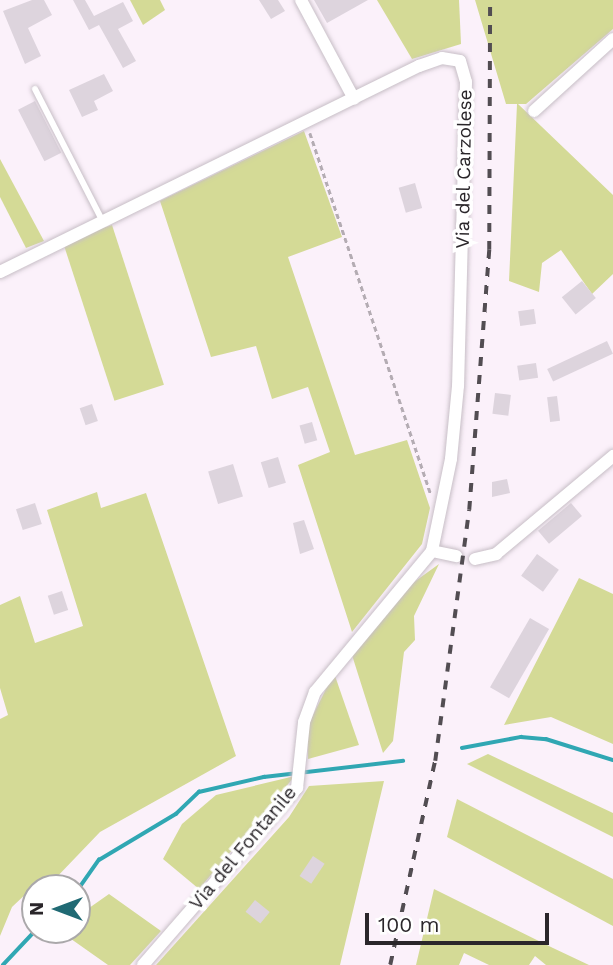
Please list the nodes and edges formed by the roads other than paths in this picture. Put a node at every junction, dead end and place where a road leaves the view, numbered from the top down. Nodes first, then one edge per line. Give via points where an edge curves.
1 (301, 0) edge
2 (613, 39) edge
3 (35, 89) dead end
4 (354, 99) junction
5 (534, 111) dead end
6 (103, 222) junction
7 (0, 272) edge
8 (613, 456) edge
9 (432, 551) junction
10 (456, 556) dead end
11 (475, 559) dead end
12 (143, 965) edge

1 - 4 street
2 - 5 street
3 - 6 lane
4 - 6 street, Via del Carzolese
4 - 9 street, Via del Carzolese via 438,59 455,58 464,69 459,373
6 - 7 street, Via del Carzolese
8 - 11 street via 496,554
9 - 10 street
9 - 12 street, Via del Fontanile via 315,692 304,722 299,785

